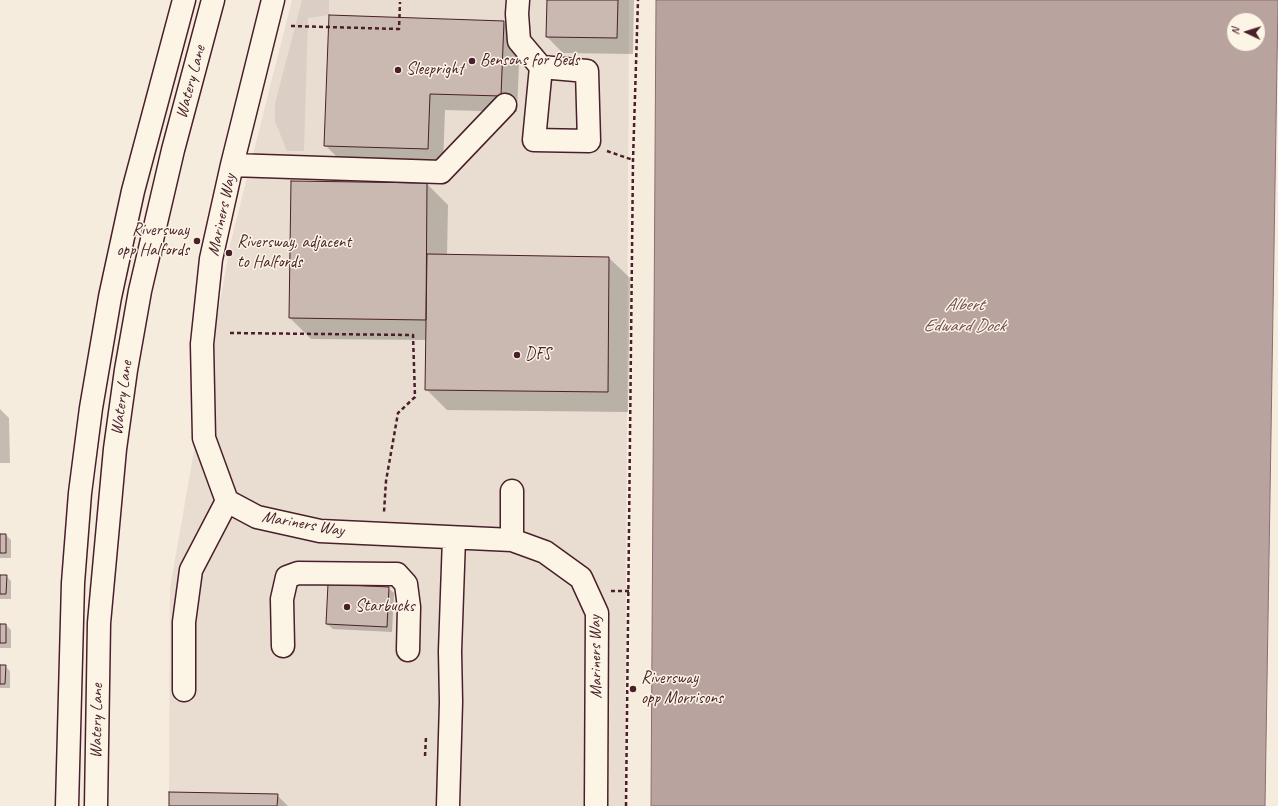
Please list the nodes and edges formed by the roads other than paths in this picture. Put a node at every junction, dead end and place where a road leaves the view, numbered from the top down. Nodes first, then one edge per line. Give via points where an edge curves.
1 (184, 0) edge
2 (213, 0) edge
3 (273, 0) edge
4 (518, 0) edge
5 (541, 67) junction
6 (505, 105) dead end
7 (232, 165) junction
8 (512, 490) dead end
9 (227, 501) junction
10 (454, 538) junction
11 (512, 540) junction
12 (284, 646) dead end
13 (408, 650) dead end
14 (184, 690) dead end
15 (67, 806) edge
16 (96, 806) edge
17 (448, 806) edge
18 (596, 806) edge

1 - 15 main road, Watery Lane via 133,191 110,297 91,408 72,583
2 - 16 main road, Watery Lane via 173,150 144,276 124,386 115,449 99,623
3 - 7 main road, Mariners Way
4 - 5 main road via 519,41
5 - 5 main road via 587,71 589,141 534,140
6 - 7 main road via 441,172
7 - 9 main road, Mariners Way via 211,259 202,344 204,438
8 - 11 main road
9 - 10 main road, Mariners Way via 257,517 320,531
9 - 14 main road via 191,570 184,622
10 - 11 main road, Mariners Way
10 - 17 main road
11 - 18 main road, Mariners Way via 545,552 581,578 597,613
12 - 13 main road via 282,599 287,577 298,573 397,574 406,584 409,607

